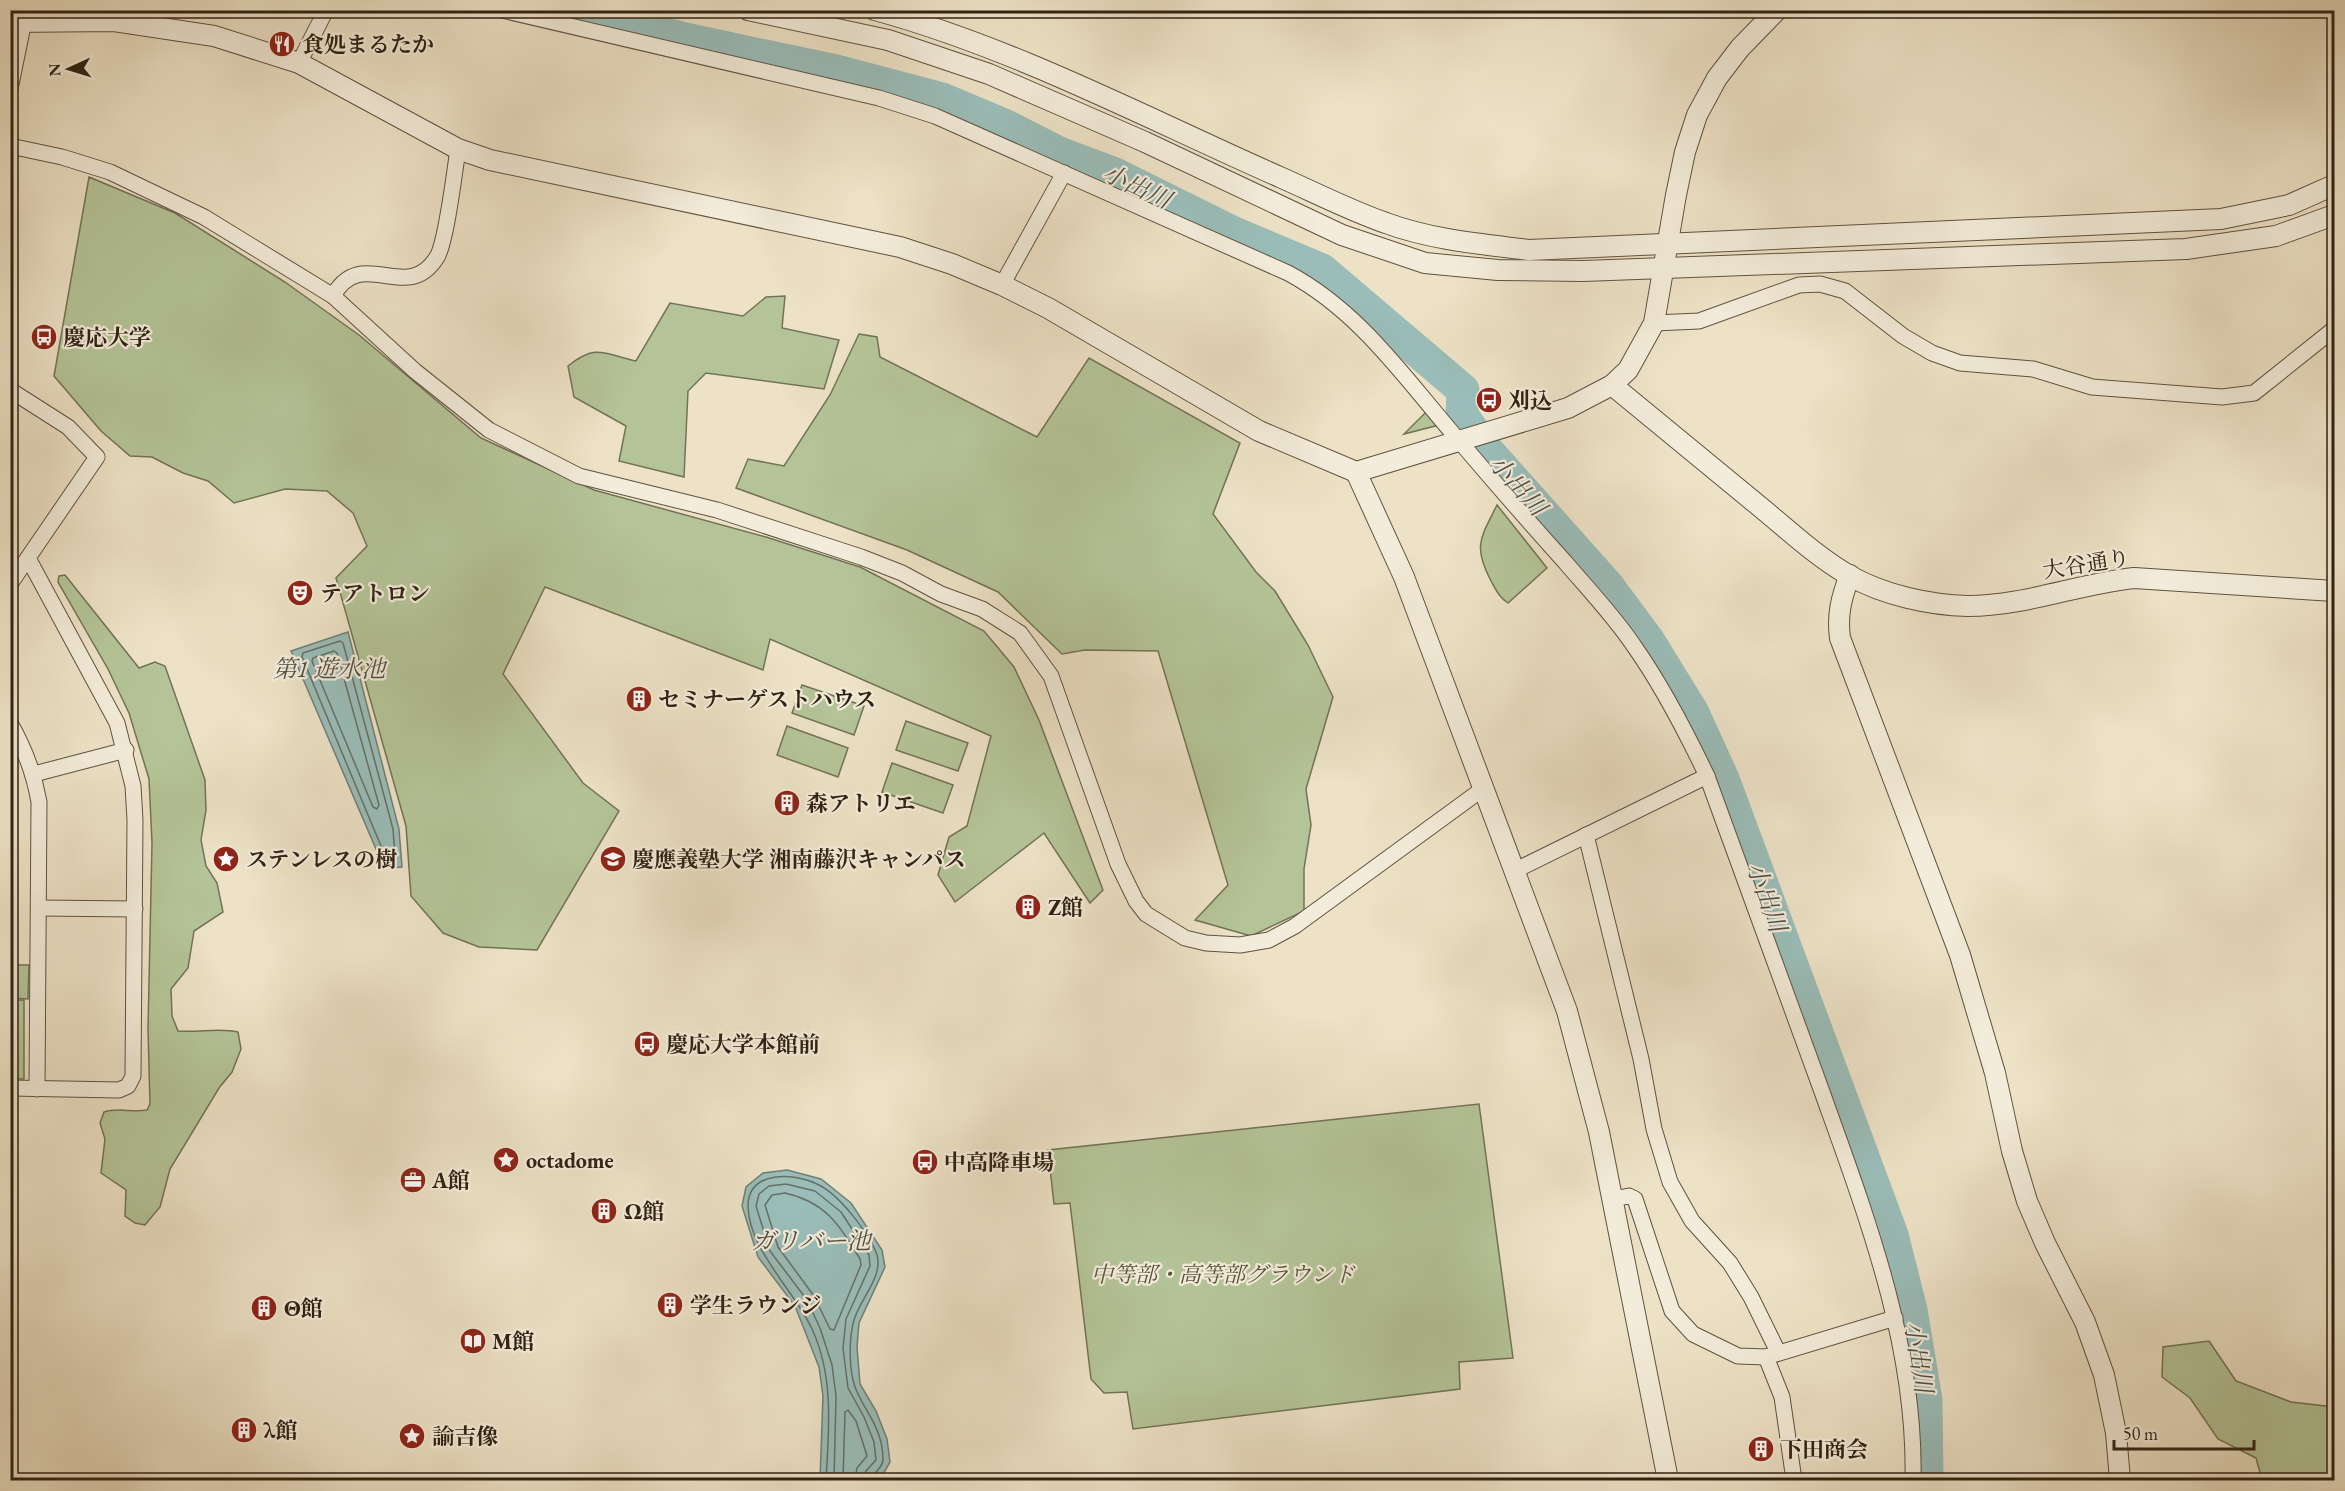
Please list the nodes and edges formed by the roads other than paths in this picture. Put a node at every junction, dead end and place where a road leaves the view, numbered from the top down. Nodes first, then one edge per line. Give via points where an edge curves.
1 (326, 10) edge
2 (502, 10) edge
3 (748, 10) edge
4 (875, 10) edge
5 (1777, 10) edge
6 (17, 22) edge
7 (299, 63) junction
8 (10, 89) edge
9 (10, 146) edge
10 (458, 149) junction
11 (1064, 173) junction
12 (2334, 185) edge
13 (2334, 215) edge
14 (1666, 242) junction
15 (1663, 269) junction
16 (1002, 285) junction
17 (333, 296) junction
18 (1654, 323) junction
19 (2334, 329) edge
20 (1612, 385) junction
21 (10, 390) edge
22 (1471, 436) junction
23 (1356, 472) junction
24 (28, 558) junction
25 (1850, 575) junction
26 (10, 584) edge
27 (2334, 591) edge
28 (10, 723) edge
29 (126, 750) junction
30 (34, 774) junction
31 (1707, 776) junction
32 (1484, 788) junction
33 (1586, 835) junction
34 (1516, 870) junction
35 (39, 908) junction
36 (135, 909) junction
37 (10, 1088) edge
38 (37, 1089) junction
39 (1612, 1199) junction
40 (1895, 1318) junction
41 (1772, 1354) junction
42 (1668, 1480) edge
43 (1794, 1480) edge
44 (1913, 1480) edge
45 (2120, 1480) edge

1 - 7 street
2 - 11 street via 879,98 935,116
3 - 15 street via 888,40 989,74 1342,235 1425,263 1498,270
4 - 14 street via 1019,58 1387,224 1448,239 1529,250
5 - 14 street via 1717,78 1697,115 1684,152
6 - 7 street via 114,21 165,27 214,36
6 - 8 street
7 - 10 street
9 - 17 street via 110,171 204,217
10 - 16 street via 490,160 900,247
10 - 17 street via 439,254 429,269 414,277 355,273 340,282
11 - 16 street
11 - 22 street via 1316,288 1345,311
12 - 14 street via 2289,205 2221,219
13 - 15 street via 2276,236 2186,249
14 - 15 street
15 - 18 street
16 - 23 street via 1259,431
17 - 32 street via 415,371 489,430 579,476 717,510 861,557 982,609 1020,633 1051,676 1118,864 1136,901 1146,914 1185,938 1240,945 1269,940 1295,926
18 - 19 street via 1700,321 1799,285 1820,284 1845,291 1903,336 1960,363 2033,369 2092,387 2222,397 2254,393
18 - 20 street via 1628,370
20 - 22 street via 1568,408
20 - 25 street, 大谷通り via 1803,542
21 - 24 street via 68,427 98,457
22 - 23 street
22 - 31 street via 1634,646 1685,728
23 - 32 street via 1404,577
24 - 26 street
24 - 29 street via 106,698
25 - 27 street, 大谷通り via 1922,601 1971,606 2134,578
25 - 45 street via 1840,601 1840,638 1960,955 2027,1201 2085,1323 2104,1375 2116,1433
28 - 30 street
29 - 30 street
29 - 36 street via 134,809
30 - 35 street via 39,802
31 - 33 street
31 - 40 street via 1869,1222
32 - 34 street
33 - 34 street
33 - 41 street via 1641,1059 1654,1129 1670,1182 1692,1221 1730,1263 1751,1296
34 - 39 street via 1567,1011
35 - 36 street
35 - 38 street
36 - 38 street via 133,1076 128,1086 119,1090
37 - 38 street
39 - 41 street via 1635,1199 1672,1311 1693,1334 1738,1356
39 - 42 street
40 - 41 street
40 - 44 street via 1910,1413
41 - 43 street

